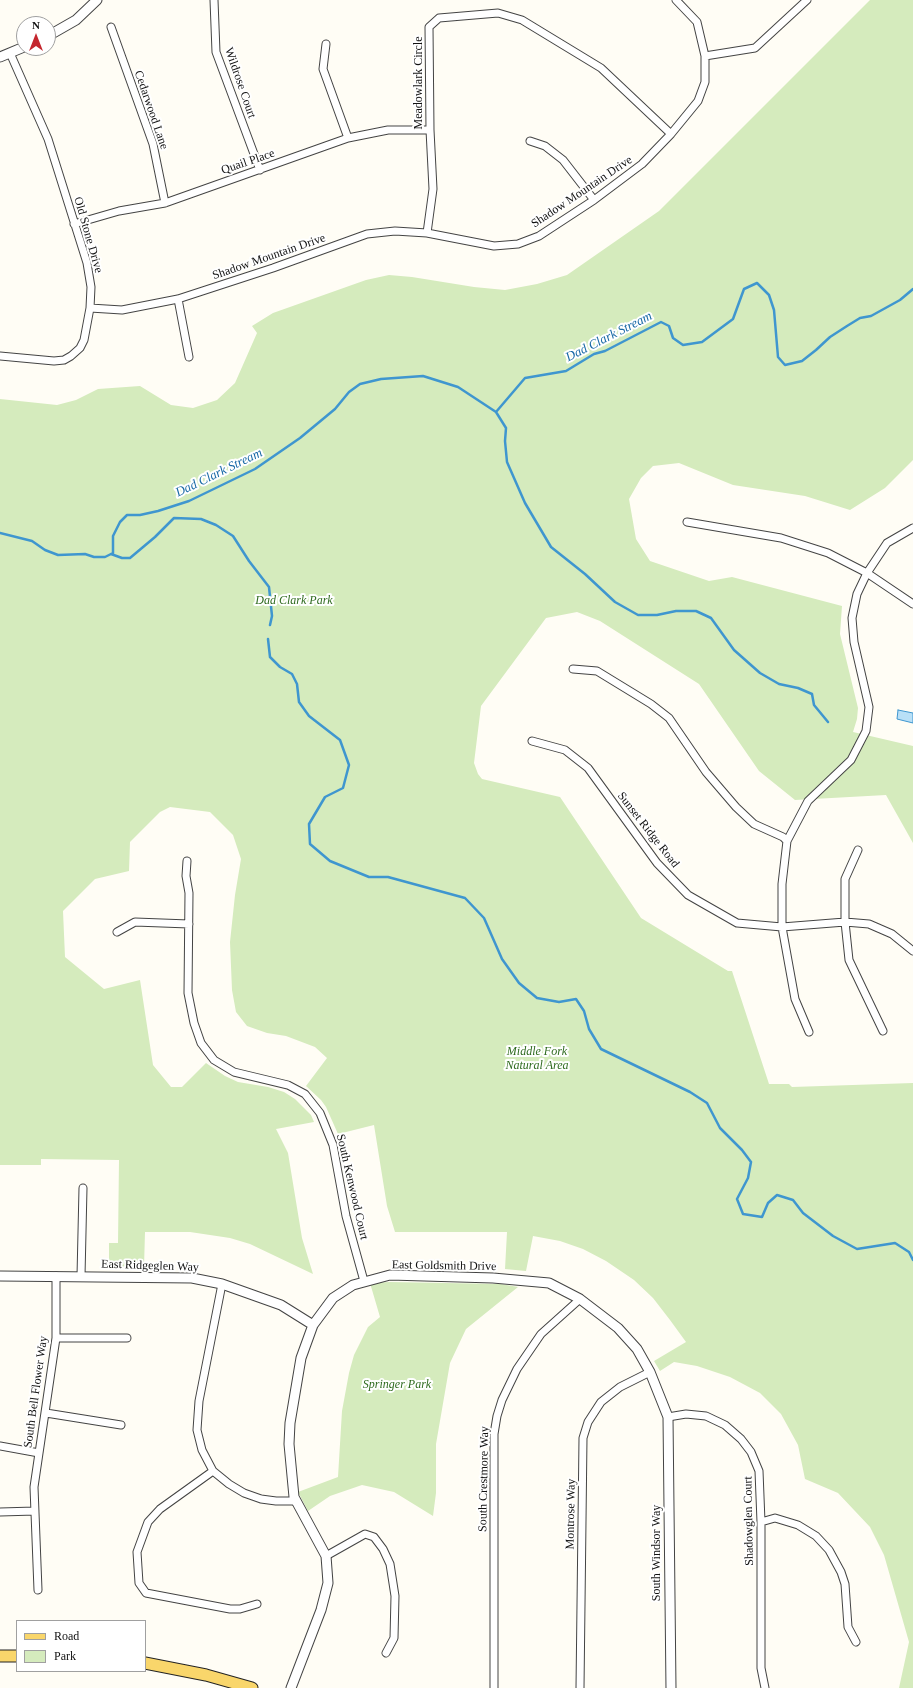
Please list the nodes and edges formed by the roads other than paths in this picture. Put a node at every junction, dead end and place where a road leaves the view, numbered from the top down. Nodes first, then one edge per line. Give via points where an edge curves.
1 (97, 0) edge
2 (214, 0) edge
3 (676, 0) edge
4 (807, 0) edge
5 (111, 27) dead end
6 (56, 31) edge
7 (326, 44) dead end
8 (16, 50) edge
9 (10, 53) junction
10 (705, 56) junction
11 (0, 57) edge
12 (430, 130) junction
13 (671, 134) junction
14 (348, 138) junction
15 (530, 141) dead end
16 (260, 170) junction
17 (594, 200) junction
18 (165, 202) junction
19 (74, 224) junction
20 (427, 234) junction
21 (178, 298) junction
22 (90, 308) junction
23 (0, 356) edge
24 (189, 357) dead end
25 (687, 522) dead end
26 (913, 528) edge
27 (867, 573) junction
28 (913, 604) edge
29 (573, 669) dead end
30 (532, 740) dead end
31 (787, 841) junction
32 (858, 850) dead end
33 (187, 861) dead end
34 (846, 922) junction
35 (189, 924) junction
36 (782, 927) junction
37 (116, 932) dead end
38 (913, 952) edge
39 (883, 1031) dead end
40 (809, 1032) dead end
41 (82, 1188) dead end
42 (0, 1276) edge
43 (56, 1276) junction
44 (81, 1276) junction
45 (364, 1281) junction
46 (222, 1284) junction
47 (580, 1299) junction
48 (313, 1325) junction
49 (56, 1338) junction
50 (127, 1338) dead end
51 (650, 1372) junction
52 (46, 1413) junction
53 (668, 1417) junction
54 (121, 1425) dead end
55 (0, 1446) edge
56 (39, 1453) junction
57 (213, 1471) junction
58 (296, 1501) junction
59 (35, 1511) junction
60 (0, 1512) edge
61 (761, 1522) junction
62 (326, 1556) junction
63 (38, 1590) dead end
64 (257, 1604) dead end
65 (856, 1642) dead end
66 (386, 1653) dead end
67 (0, 1656) edge
68 (16, 1656) edge
69 (146, 1664) edge
70 (252, 1688) edge
71 (291, 1688) edge
72 (494, 1688) edge
73 (580, 1688) edge
74 (671, 1688) edge
75 (765, 1688) edge

1 - 6 street via 76,20
2 - 16 street, Wildrose Court via 216,52
3 - 10 street, Shadow Mountain Drive via 697,22
4 - 10 street via 755,48
5 - 18 street, Cedarwood Lane via 153,144
7 - 14 street via 323,69
8 - 9 street
9 - 11 street
9 - 19 street, Old Stone Drive via 48,139
10 - 13 street, Shadow Mountain Drive via 705,82 698,101
12 - 13 street, Meadowlark Circle via 429,27 439,18 498,13 522,20 602,68
12 - 14 street, Quail Place via 388,130
12 - 20 street, Meadowlark Circle via 433,189
13 - 17 street, Shadow Mountain Drive via 642,164
14 - 16 street, Quail Place
15 - 17 street via 545,146 563,160
16 - 18 street, Quail Place
17 - 20 street, Shadow Mountain Drive via 539,236 518,244 494,246
18 - 19 street, Quail Place via 119,211
19 - 22 street, Old Stone Drive via 90,276
20 - 21 street, Shadow Mountain Drive via 395,231 367,234 273,268
21 - 22 street, Shadow Mountain Drive via 122,310
21 - 24 street
22 - 23 street, Old Stone Drive via 84,340 80,348 64,360 44,362
25 - 27 street via 781,538 828,553
26 - 27 street via 887,543
27 - 28 street
27 - 31 street via 857,594 852,618 854,642 869,707 866,731 851,760 808,801
29 - 31 street via 597,671 669,718 706,772 736,807 754,824
30 - 36 street, Sunset Ridge Road via 565,750 588,768 657,863 688,895 737,923
31 - 36 street via 782,884
32 - 34 street via 846,879
33 - 35 street, South Kenwood Court
34 - 36 street, Sunset Ridge Road
34 - 38 street, Sunset Ridge Road via 869,924 886,931
34 - 39 street via 849,960
35 - 37 street via 135,922
35 - 45 street, South Kenwood Court via 188,993 201,1043 214,1060 234,1072 288,1085 305,1094 320,1113 333,1144 346,1216
36 - 40 street via 795,999
41 - 44 street
42 - 43 street, East Ridgeglen Way
43 - 44 street, East Ridgeglen Way
43 - 49 street, South Bell Flower Way
44 - 46 street, East Ridgeglen Way via 192,1278
45 - 47 street, East Goldsmith Drive via 390,1275 549,1283
45 - 48 street, East Goldsmith Drive via 333,1298
46 - 48 street, East Ridgeglen Way via 281,1305
46 - 57 street via 198,1408 199,1440
47 - 51 street, East Goldsmith Drive via 618,1328 637,1349
47 - 72 street, South Crestmore Way via 541,1334 521,1363 502,1400 497,1416 494,1434
48 - 58 street, East Goldsmith Drive via 301,1358 290,1423 289,1444
49 - 50 street
49 - 52 street, South Bell Flower Way
51 - 53 street, East Goldsmith Drive
51 - 73 street, Montrose Way via 620,1386 601,1402 588,1422 583,1438
52 - 54 street
52 - 56 street, South Bell Flower Way
53 - 61 street, Shadowglen Court via 686,1414 706,1416 725,1425 741,1439 751,1452 759,1471
53 - 74 street, South Windsor Way
55 - 56 street
56 - 59 street, South Bell Flower Way via 34,1487
57 - 58 street via 244,1493 276,1501
57 - 64 street via 160,1509 148,1522 137,1552 139,1583 146,1593 230,1609
58 - 62 street, East Goldsmith Drive
59 - 60 street
59 - 63 street, South Bell Flower Way
61 - 65 street via 775,1518 798,1525 816,1536 829,1550 845,1584 848,1627
61 - 75 street, Shadowglen Court via 761,1668
62 - 66 street via 366,1534 374,1537 383,1549 390,1564 395,1596 394,1638
62 - 71 street, East Goldsmith Drive via 328,1583 321,1610
67 - 68 main road
69 - 70 main road via 206,1675

